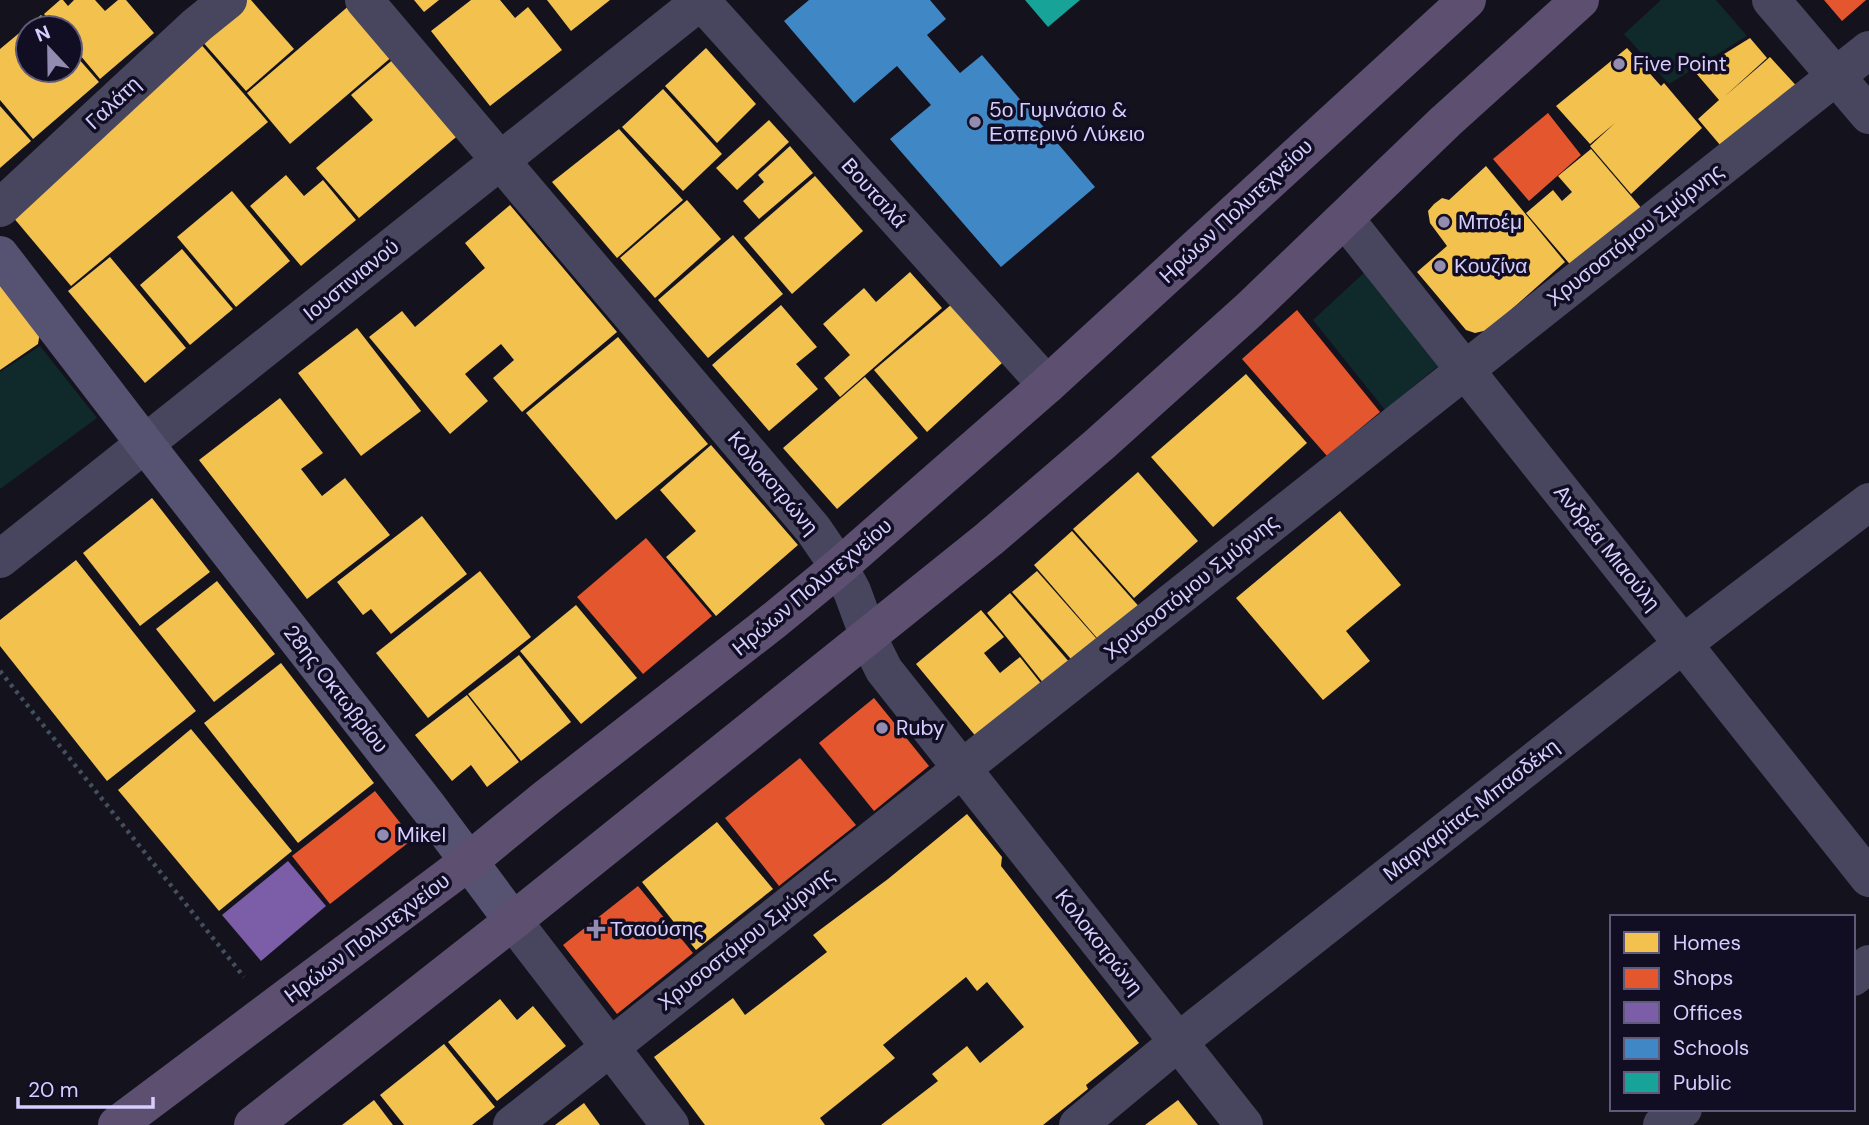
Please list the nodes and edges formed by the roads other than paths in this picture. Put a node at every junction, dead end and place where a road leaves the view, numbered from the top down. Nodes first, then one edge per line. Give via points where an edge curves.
1 (228, 0) edge
2 (365, 0) edge
3 (1467, 0) edge
4 (1580, 0) edge
5 (1770, 0) edge
6 (702, 1) edge
7 (1869, 50) edge
8 (1835, 76) junction
9 (1869, 115) edge
10 (500, 161) junction
11 (0, 208) edge
12 (1345, 219) junction
13 (0, 255) edge
14 (1464, 369) junction
15 (1047, 385) junction
16 (145, 444) junction
17 (1869, 502) edge
18 (0, 559) edge
19 (839, 567) junction
20 (868, 637) junction
21 (1683, 643) junction
22 (962, 769) junction
23 (468, 862) junction
24 (1869, 878) edge
25 (513, 921) junction
26 (1178, 1042) junction
27 (610, 1047) junction
28 (1680, 1111) edge
29 (117, 1125) edge
30 (253, 1125) edge
31 (512, 1125) edge
32 (670, 1125) edge
33 (1078, 1125) edge
34 (1244, 1125) edge
35 (1662, 1125) edge

1 - 11 street, Γαλάτη
2 - 10 street, Κολοκοτρώνη
3 - 15 main road, Ηρώων Πολυτεχνείου
4 - 12 main road
5 - 8 street
6 - 10 street, Ιουστινιανού
6 - 15 street, Βουτσιλά
7 - 8 street, Χρυσοστόμου Σμύρνης
8 - 9 street
8 - 14 street, Χρυσοστόμου Σμύρνης
10 - 16 street, Ιουστινιανού
10 - 19 street, Κολοκοτρώνη via 813,528
12 - 14 street, Ανδρέα Μιαούλη
12 - 20 main road via 1109,436
13 - 16 main road, 28ης Οκτωβρίου
14 - 21 street, Ανδρέα Μιαούλη
14 - 22 street, Χρυσοστόμου Σμύρνης
15 - 19 main road, Ηρώων Πολυτεχνείου
16 - 18 street, Ιουστινιανού
16 - 23 main road, 28ης Οκτωβρίου
17 - 21 street, Μαργαρίτας Μπασδέκη
19 - 20 street, Κολοκοτρώνη via 859,605
19 - 23 main road, Ηρώων Πολυτεχνείου
20 - 22 street, Κολοκοτρώνη via 884,670
20 - 25 main road
21 - 24 street, Ανδρέα Μιαούλη
21 - 26 street, Μαργαρίτας Μπασδέκη
22 - 26 street, Κολοκοτρώνη
22 - 27 street, Χρυσοστόμου Σμύρνης
23 - 25 main road, 28ης Οκτωβρίου
23 - 29 main road, Ηρώων Πολυτεχνείου
25 - 27 street, 28ης Οκτωβρίου
25 - 30 main road
26 - 33 street, Μαργαρίτας Μπασδέκη
26 - 34 street, Κολοκοτρώνη
27 - 31 street, Χρυσοστόμου Σμύρνης
27 - 32 street, 28ης Οκτωβρίου
28 - 35 street

